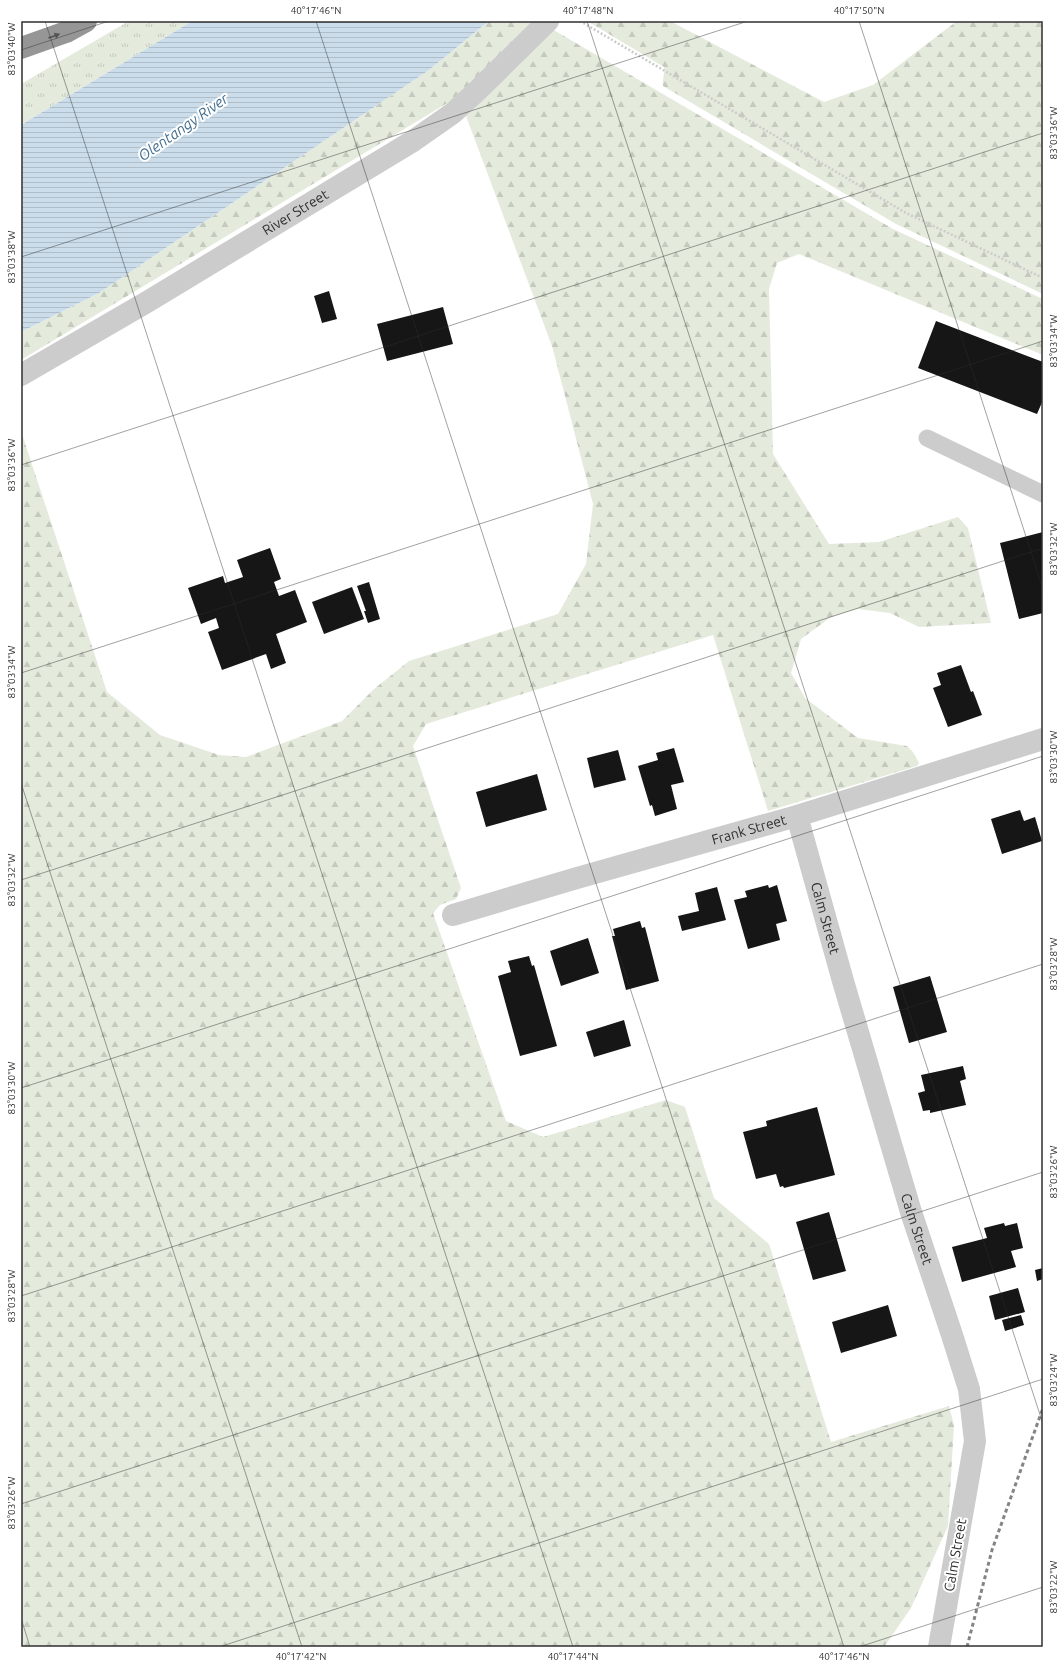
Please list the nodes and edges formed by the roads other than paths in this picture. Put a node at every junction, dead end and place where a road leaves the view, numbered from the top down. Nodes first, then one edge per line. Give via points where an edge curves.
1 (86, 21) edge
2 (548, 21) edge
3 (21, 48) edge
4 (21, 375) edge
5 (927, 438) dead end
6 (1043, 494) edge
7 (1043, 740) edge
8 (797, 816) junction
9 (453, 915) dead end
10 (939, 1647) edge

3 -> 1 highway via 66,32
2 - 4 street, River Street via 453,113 413,141
5 - 6 lane
7 - 8 street, Frank Street
8 - 9 street, Frank Street
8 - 10 street, Calm Street via 843,981 968,1389 974,1441

